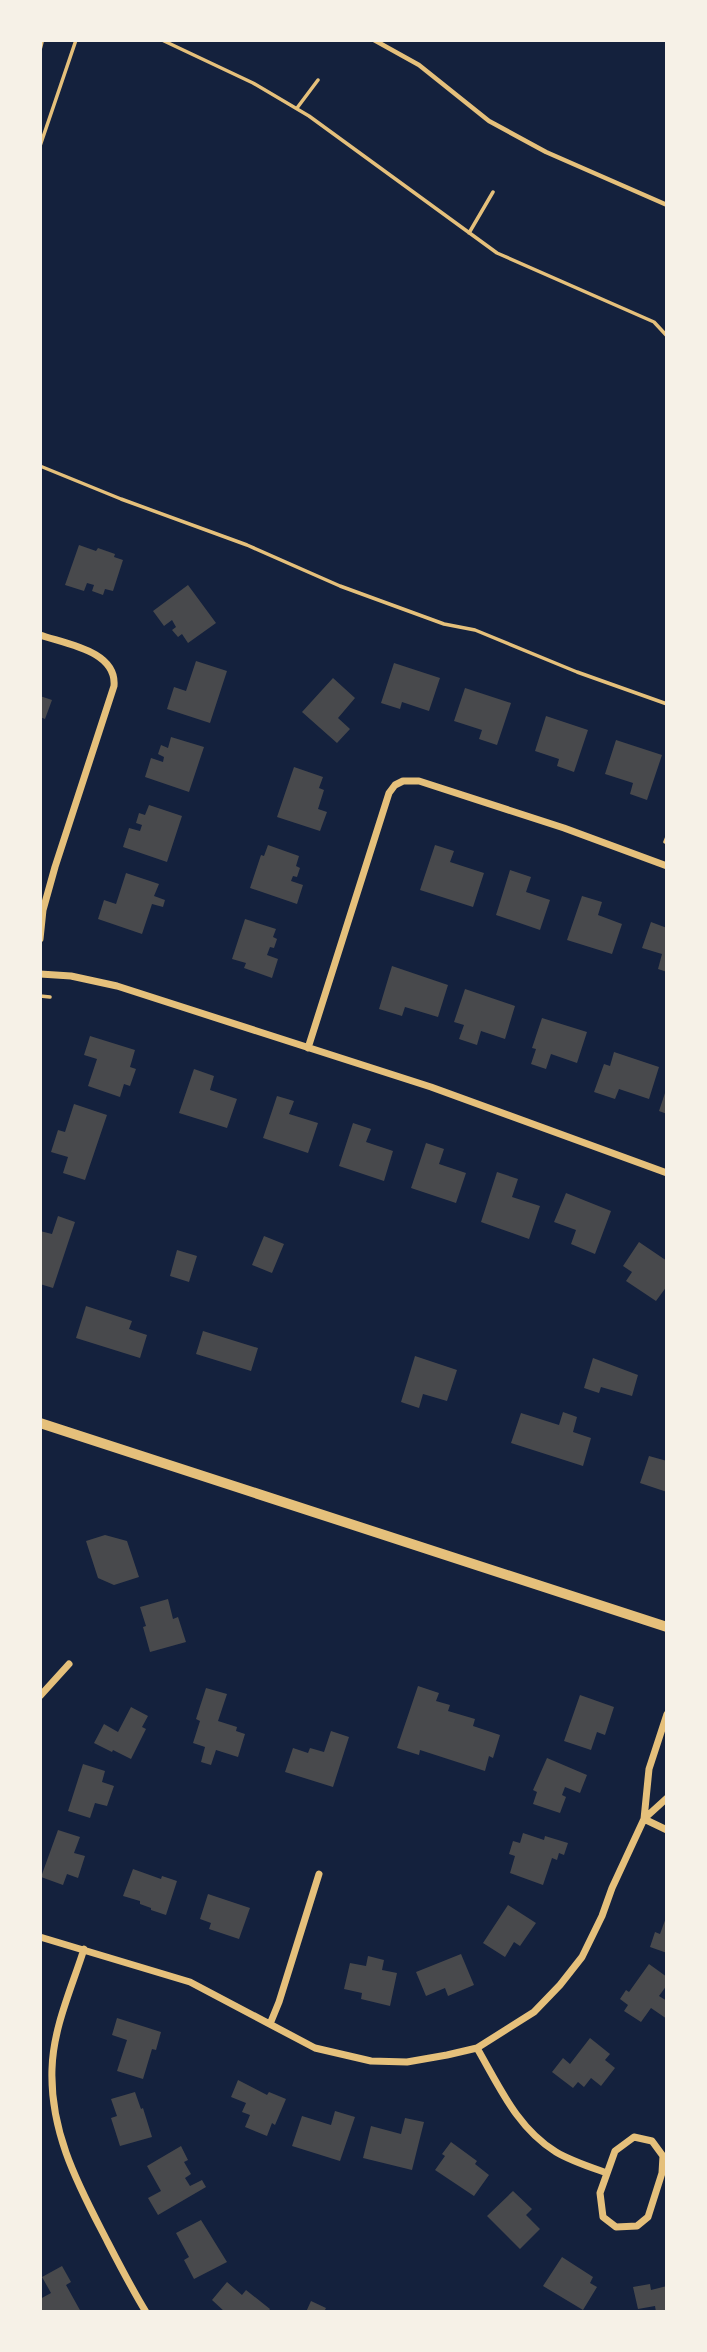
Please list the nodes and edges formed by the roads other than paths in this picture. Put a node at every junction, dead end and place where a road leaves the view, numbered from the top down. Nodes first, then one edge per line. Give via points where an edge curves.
1 (42, 40) edge
2 (374, 40) edge
3 (40, 48) edge
4 (667, 205) edge
5 (40, 635) edge
6 (667, 866) edge
7 (40, 939) edge
8 (40, 974) edge
9 (308, 1048) junction
10 (667, 1173) edge
11 (40, 1423) edge
12 (667, 1627) edge
13 (69, 1664) dead end
14 (40, 1696) edge
15 (667, 1714) edge
16 (667, 1798) edge
17 (644, 1819) junction
18 (667, 1830) edge
19 (319, 1874) dead end
20 (40, 1937) edge
21 (84, 1949) junction
22 (270, 2024) junction
23 (477, 2048) junction
24 (607, 2173) junction
25 (146, 2312) edge

1 - 3 lane
2 - 4 lane via 419,65 489,121 546,152
5 - 7 street via 105,659 115,676 52,878
6 - 9 street via 419,781 395,785
8 - 9 street via 117,986
9 - 10 street
11 - 12 street
13 - 14 street
15 - 17 street via 649,1769
16 - 17 street
17 - 18 street
17 - 23 street via 582,1957 534,2012
19 - 22 street
20 - 21 street
21 - 22 street via 190,1982
21 - 25 street via 55,2045 56,2122 80,2188
22 - 23 street via 316,2048 371,2061 407,2062
23 - 24 street via 524,2126 556,2152
24 - 24 street via 600,2193 603,2217 616,2227 637,2227 648,2217 663,2156 652,2141 634,2137 615,2151

